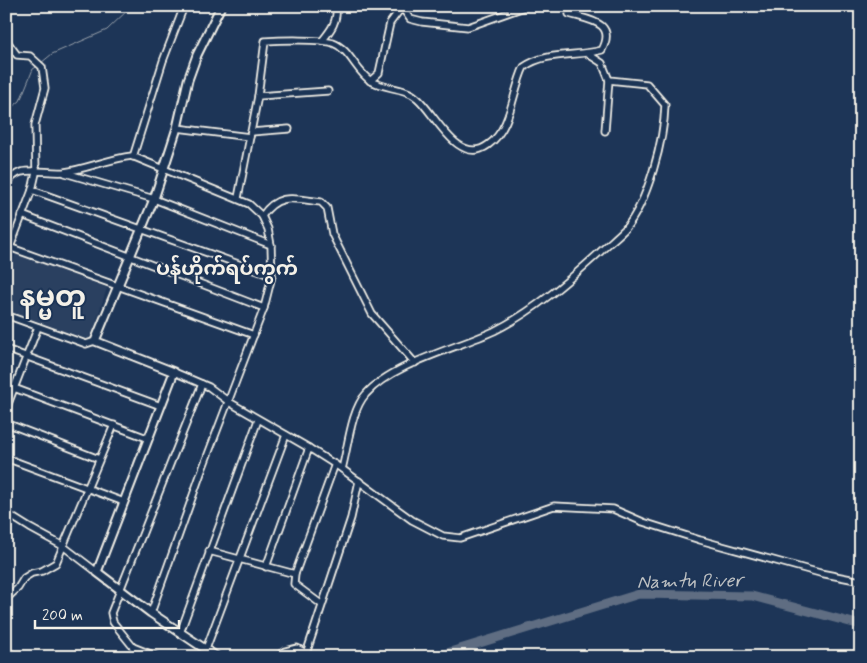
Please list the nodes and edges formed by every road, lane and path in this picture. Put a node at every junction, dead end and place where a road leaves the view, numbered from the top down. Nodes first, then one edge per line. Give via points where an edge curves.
1 (221, 6) edge
2 (336, 6) edge
3 (528, 6) edge
4 (401, 7) edge
5 (184, 9) dead end
6 (569, 14) dead end
7 (6, 40) edge
8 (322, 41) junction
9 (588, 54) junction
10 (609, 80) junction
11 (370, 81) junction
12 (328, 92) dead end
13 (258, 96) junction
14 (177, 128) junction
15 (289, 129) dead end
16 (605, 131) dead end
17 (251, 135) junction
18 (133, 157) junction
19 (165, 169) junction
20 (63, 172) junction
21 (36, 173) junction
22 (6, 184) edge
23 (32, 190) junction
24 (238, 198) junction
25 (154, 199) junction
26 (22, 215) junction
27 (262, 216) junction
28 (141, 228) junction
29 (271, 245) junction
30 (8, 247) edge
31 (130, 257) junction
32 (6, 258) edge
33 (272, 276) junction
34 (118, 286) junction
35 (264, 308) junction
36 (6, 315) edge
37 (38, 327) junction
38 (254, 334) junction
39 (95, 341) junction
40 (6, 348) edge
41 (26, 356) junction
42 (415, 363) junction
43 (174, 372) junction
44 (202, 384) junction
45 (6, 385) edge
46 (14, 388) junction
47 (229, 402) junction
48 (161, 406) junction
49 (6, 409) edge
50 (258, 420) junction
51 (6, 423) edge
52 (114, 425) junction
53 (286, 435) junction
54 (147, 438) junction
55 (309, 448) junction
56 (6, 458) edge
57 (100, 459) junction
58 (335, 464) junction
59 (342, 469) junction
60 (359, 481) junction
61 (87, 488) junction
62 (124, 502) junction
63 (6, 513) edge
64 (63, 546) junction
65 (209, 551) junction
66 (239, 560) junction
67 (266, 567) junction
68 (97, 572) junction
69 (295, 574) junction
70 (861, 581) edge
71 (120, 590) junction
72 (6, 599) edge
73 (321, 604) junction
74 (151, 613) junction
75 (180, 633) junction
76 (206, 649) junction
77 (290, 653) edge
78 (148, 655) edge
79 (306, 655) edge
80 (158, 657) edge
81 (217, 657) edge
82 (278, 657) edge

1 - 14 main road via 197,55
2 - 8 street via 338,14
3 - 4 street via 468,27 422,22 410,18
4 - 11 street via 390,23 379,73
5 - 18 street via 163,61
6 - 9 street via 590,20 606,31 607,40 602,50
7 - 21 street via 17,56 30,56 42,66 45,88 35,125
8 - 11 street via 335,44 346,52
8 - 13 street via 265,41
9 - 10 street via 606,68
9 - 11 street via 547,57 524,67 509,113 497,137 487,146 474,150 459,146 416,96
10 - 16 street
10 - 42 street via 647,84 665,105 656,163 625,228 558,288 529,309 495,330
12 - 13 street
13 - 17 street
14 - 17 street
14 - 19 main road
15 - 17 street
17 - 24 street
18 - 19 street
18 - 20 street
19 - 24 street
19 - 25 main road
20 - 21 street
20 - 25 street
21 - 22 street via 21,172
21 - 23 street
23 - 26 street
23 - 28 street
24 - 27 street
25 - 28 main road
25 - 29 street
26 - 30 street
26 - 31 street
27 - 29 street
27 - 42 street via 270,204 278,200 321,202 326,208 332,234 372,314
28 - 31 main road
28 - 33 street
29 - 33 street
30 - 32 street
30 - 34 street
31 - 34 main road
31 - 35 street
33 - 35 street
34 - 38 street
34 - 39 main road
35 - 38 street
36 - 37 street
37 - 39 street via 86,344
37 - 41 street
38 - 47 street
39 - 43 main road
40 - 41 street
41 - 46 street
41 - 48 street
42 - 59 street via 377,384 357,405
43 - 44 street
43 - 48 main road
44 - 47 street
44 - 71 street
45 - 46 street
46 - 49 street
46 - 52 street
47 - 50 street
47 - 74 street
48 - 54 main road
50 - 53 street
50 - 65 street
51 - 57 street
52 - 54 street
52 - 57 street
53 - 55 street
53 - 66 street
54 - 62 main road
55 - 58 street
55 - 67 street
56 - 61 street
57 - 61 street
58 - 59 street
58 - 69 street
59 - 60 street
60 - 70 street via 412,520 443,536 460,538 554,506 613,509 700,540
60 - 73 street via 348,527
61 - 62 street
61 - 64 street
62 - 68 main road
63 - 64 street
64 - 68 street
64 - 72 street via 56,563 24,578
65 - 66 street
65 - 75 street
66 - 67 street
66 - 76 street
67 - 69 street
68 - 71 main road
69 - 73 street via 294,584
71 - 74 main road
71 - 78 street via 112,608 113,622 133,647
73 - 79 street
74 - 75 main road
75 - 76 main road
76 - 81 main road
77 - 79 main road via 296,649
77 - 82 main road
78 - 80 street

